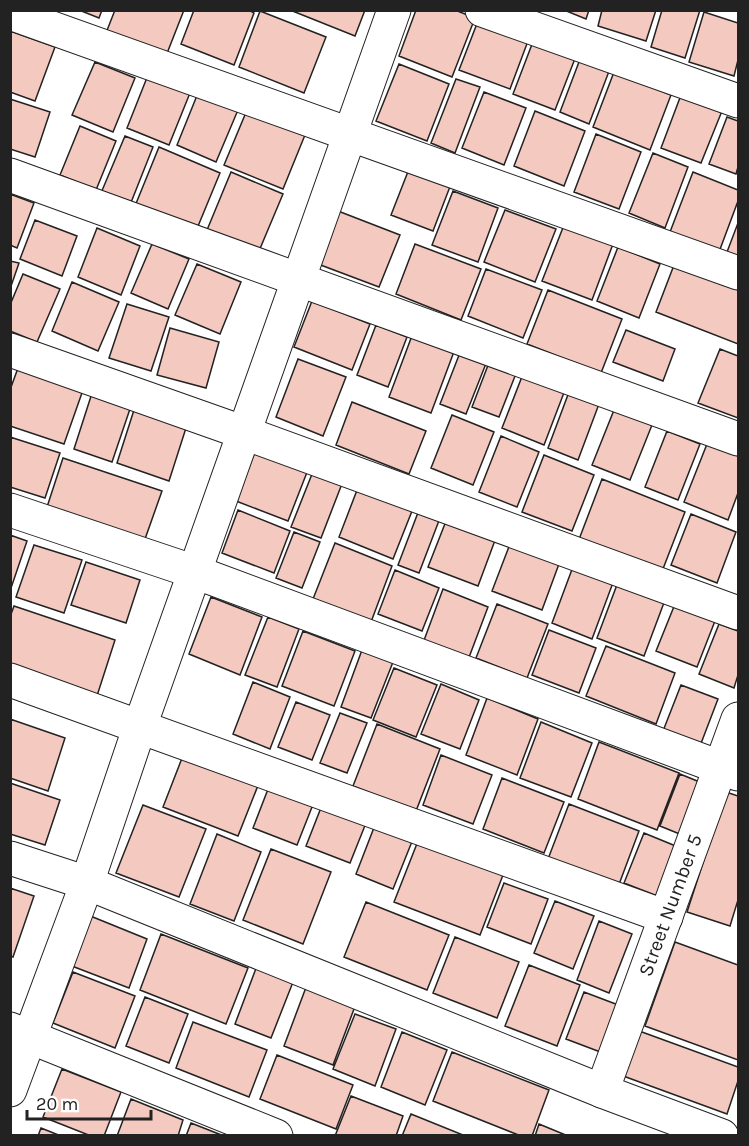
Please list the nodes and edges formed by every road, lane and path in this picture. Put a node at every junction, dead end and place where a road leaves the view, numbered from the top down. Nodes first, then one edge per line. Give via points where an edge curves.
1 (394, 10) edge
2 (482, 10) edge
3 (10, 13) edge
4 (738, 101) edge
5 (350, 134) junction
6 (10, 176) edge
7 (738, 273) edge
8 (298, 280) junction
9 (10, 350) edge
10 (244, 433) junction
11 (738, 439) edge
12 (10, 510) edge
13 (195, 572) junction
14 (738, 613) edge
15 (10, 680) edge
16 (738, 719) edge
17 (140, 726) junction
18 (730, 771) edge
19 (10, 858) edge
20 (87, 883) junction
21 (666, 917) junction
22 (20, 1032) edge
23 (10, 1090) edge
24 (602, 1091) junction
25 (276, 1136) edge
26 (722, 1136) edge

1 - 5 street
2 - 4 street
3 - 5 street
5 - 7 street
5 - 8 street
6 - 8 street
8 - 10 street
8 - 11 street
9 - 10 street
10 - 13 street
10 - 14 street
12 - 13 street
13 - 17 street
13 - 18 street
15 - 17 street
16 - 18 street, Street Number 5
17 - 20 street
17 - 21 street
18 - 21 street, Street Number 5
19 - 20 street
20 - 22 street
20 - 24 street
21 - 24 street, Street Number 5
22 - 23 street
22 - 25 street
24 - 26 street

